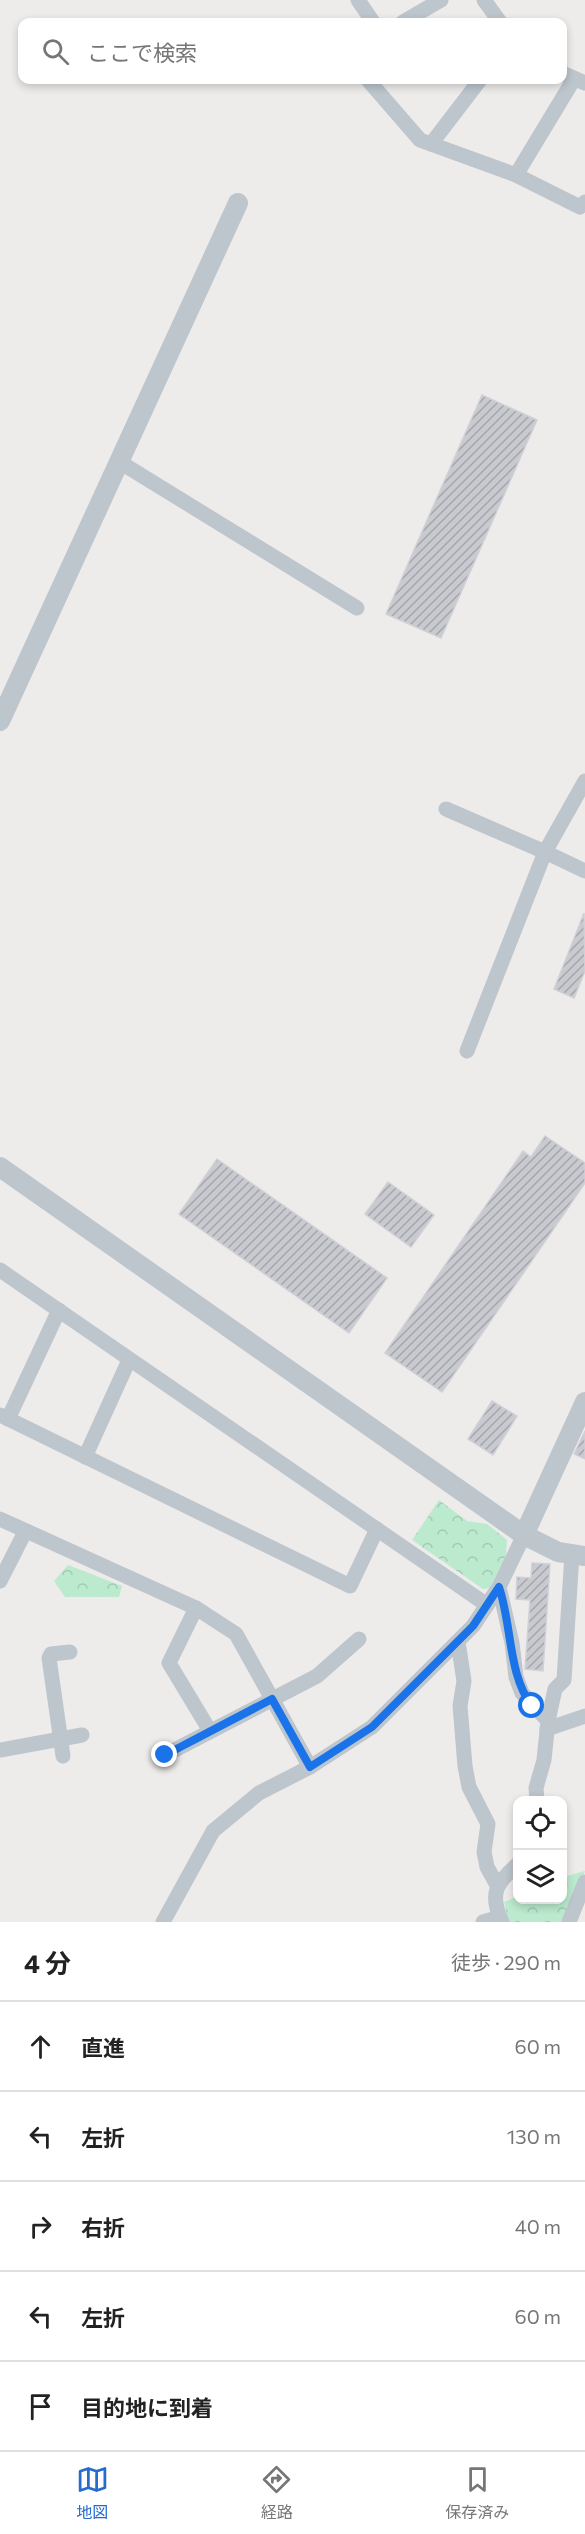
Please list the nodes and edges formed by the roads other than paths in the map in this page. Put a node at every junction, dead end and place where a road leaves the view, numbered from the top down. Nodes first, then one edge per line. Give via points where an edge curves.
1 (358, 0) edge
2 (441, 0) edge
3 (484, 0) edge
4 (370, 18) edge
5 (410, 18) edge
6 (497, 18) edge
7 (574, 78) edge
8 (371, 84) edge
9 (477, 84) edge
10 (431, 144) junction
11 (516, 175) junction
12 (585, 202) edge
13 (238, 203) dead end
14 (118, 460) junction
15 (357, 608) dead end
16 (0, 721) edge
17 (585, 781) edge
18 (446, 809) dead end
19 (545, 852) junction
20 (585, 871) edge
21 (467, 1051) dead end
22 (0, 1167) edge
23 (0, 1270) edge
24 (59, 1310) junction
25 (129, 1360) junction
26 (585, 1402) edge
27 (4, 1417) edge
28 (85, 1457) junction
29 (0, 1520) edge
30 (377, 1529) junction
31 (25, 1532) junction
32 (524, 1535) junction
33 (579, 1555) edge
34 (0, 1581) edge
35 (499, 1587) junction
36 (487, 1605) junction
37 (196, 1608) junction
38 (359, 1639) dead end
39 (458, 1642) junction
40 (70, 1652) dead end
41 (272, 1699) junction
42 (585, 1716) edge
43 (548, 1725) junction
44 (210, 1731) junction
45 (82, 1735) dead end
46 (61, 1740) junction
47 (0, 1750) edge
48 (165, 1755) dead end
49 (63, 1756) dead end
50 (310, 1767) junction
51 (537, 1796) edge
52 (513, 1868) edge
53 (497, 1885) junction
54 (584, 1889) edge
55 (501, 1919) edge
56 (163, 1922) edge
57 (483, 1922) edge
58 (569, 1922) edge

1 - 4 street
2 - 5 street
3 - 6 street
7 - 11 street
8 - 10 street via 420,140
9 - 10 street
10 - 11 street
11 - 12 street via 580,207
13 - 14 street
14 - 15 street
14 - 16 street
17 - 19 street
18 - 19 street
19 - 20 street
19 - 21 street
22 - 32 street
23 - 24 street
24 - 25 street
24 - 27 street
25 - 28 street
25 - 30 street
26 - 32 street
27 - 28 street
28 - 30 street via 350,1586
29 - 31 street
30 - 36 street
31 - 34 street
31 - 37 street
32 - 33 street via 558,1552
32 - 35 street
33 - 43 street via 564,1680 555,1689
35 - 36 street
35 - 43 street via 522,1694
36 - 39 street
37 - 41 street via 236,1634
37 - 44 street via 169,1663
38 - 41 street via 317,1676
39 - 50 street via 372,1727
39 - 53 street via 464,1681 460,1706 465,1766 470,1787 488,1824 484,1852
40 - 46 street via 51,1654 49,1658
41 - 44 street
41 - 50 street
42 - 43 street
43 - 51 street
44 - 48 street
45 - 46 street
46 - 47 street
46 - 49 street
50 - 56 street via 260,1793 213,1831
52 - 53 street
53 - 55 street via 495,1897
54 - 58 street
55 - 57 street

